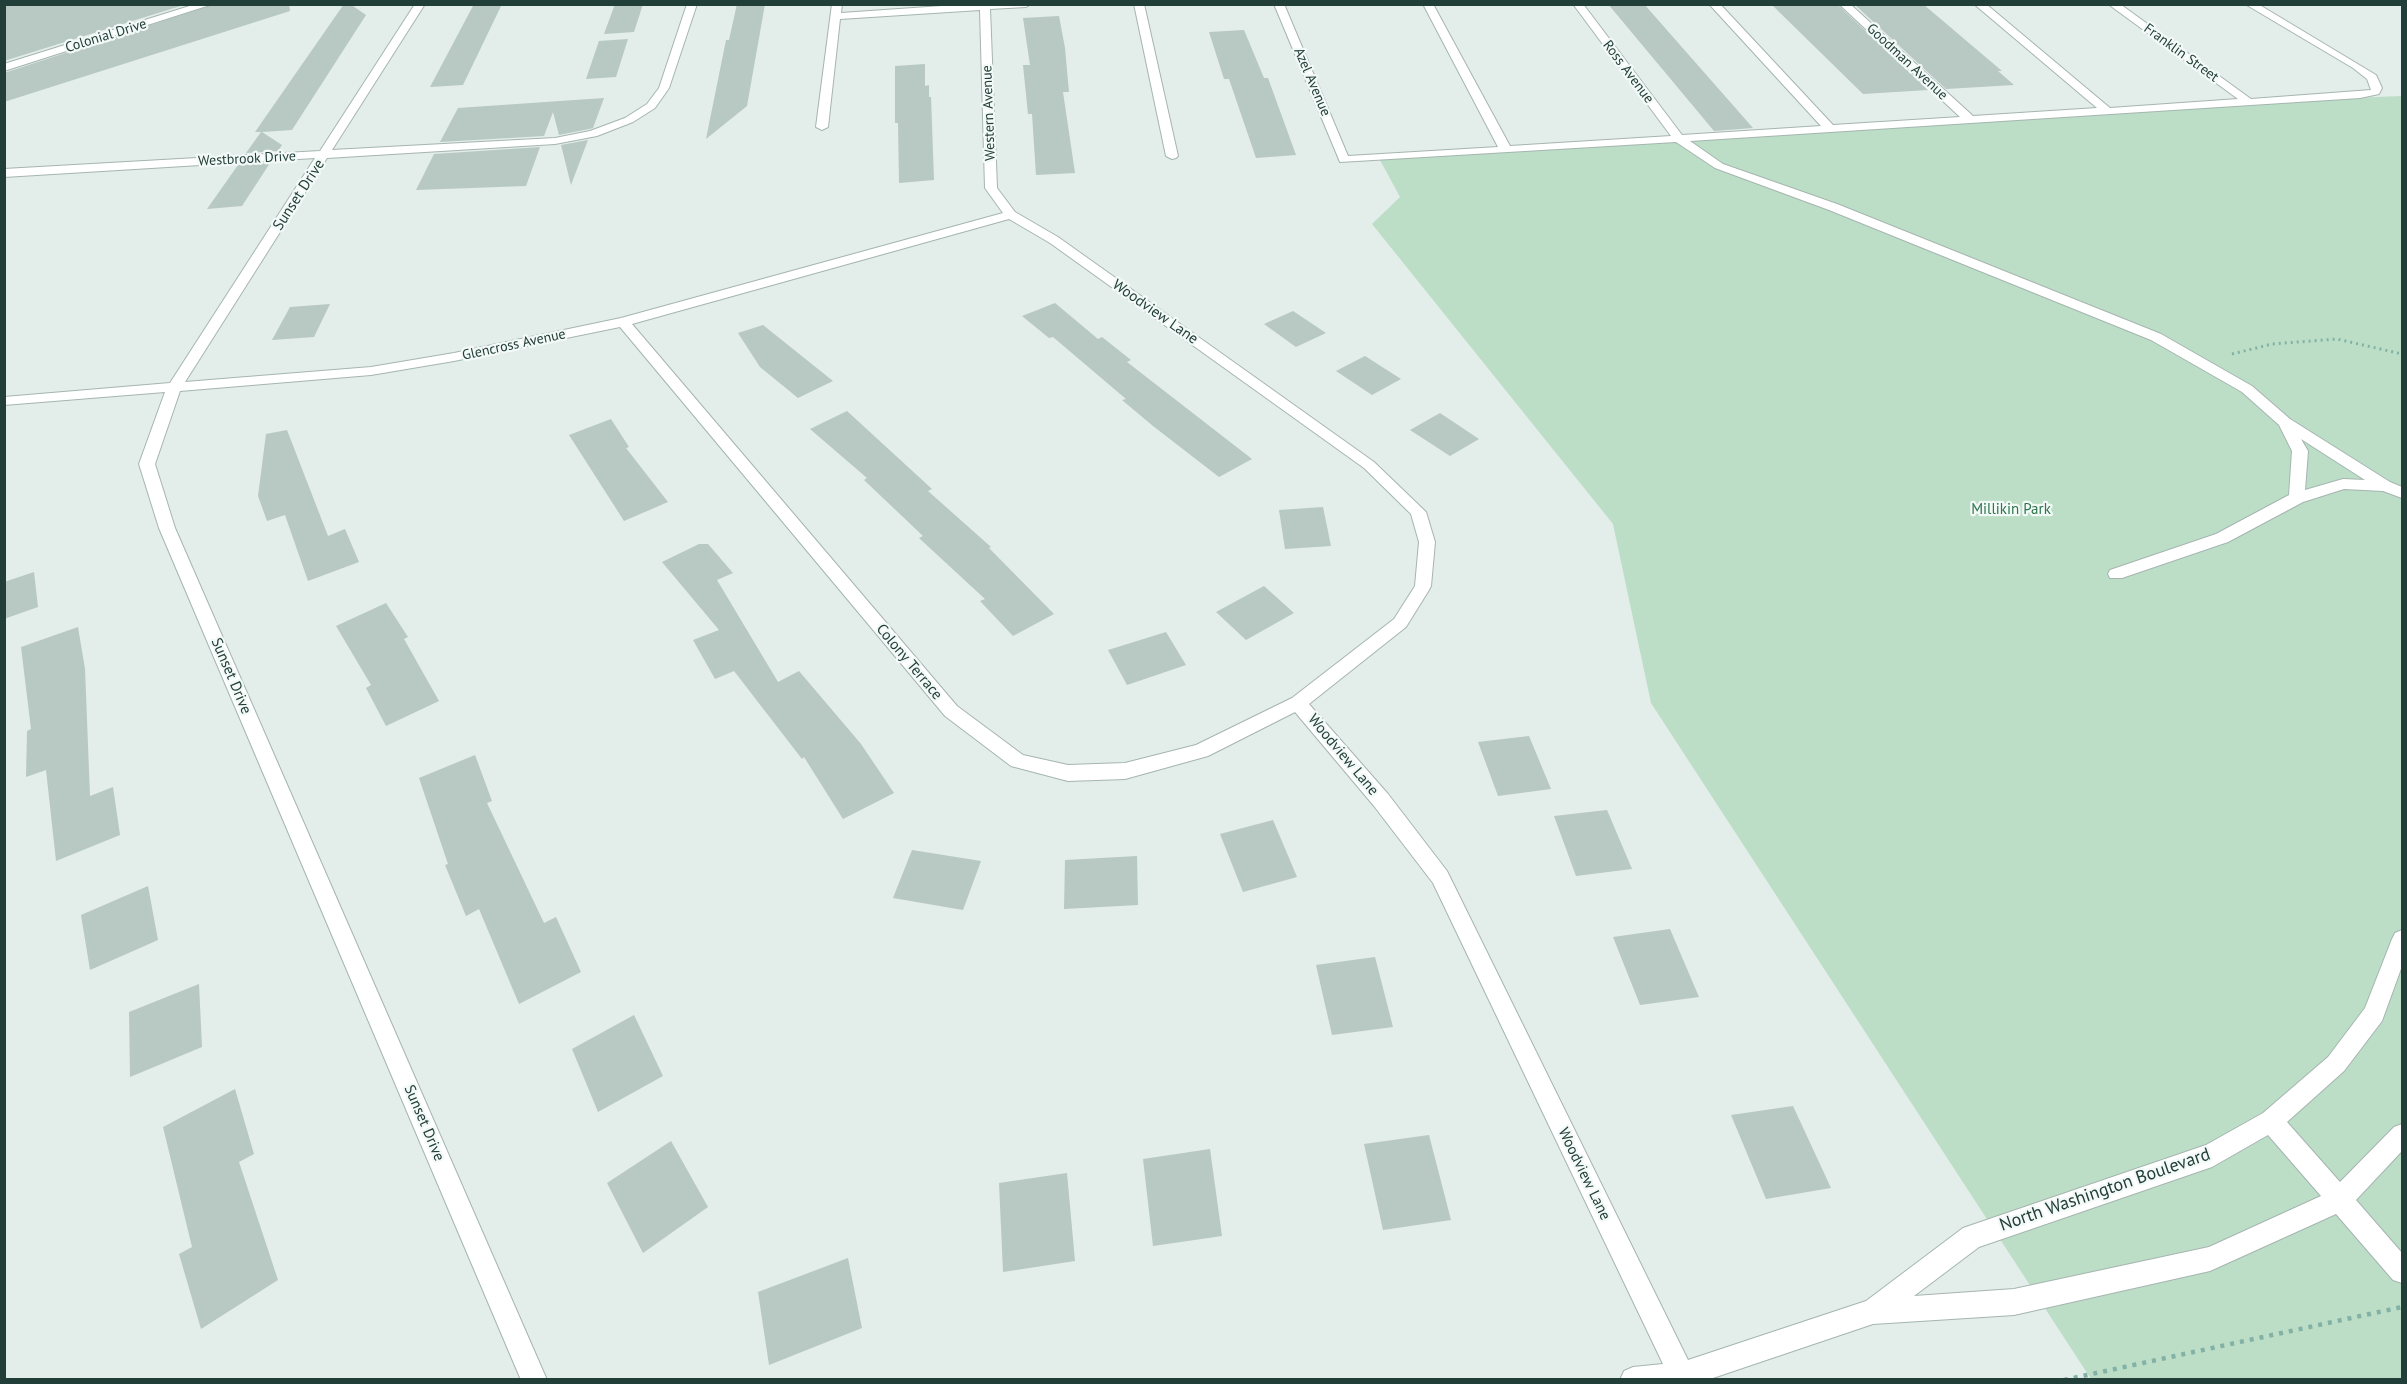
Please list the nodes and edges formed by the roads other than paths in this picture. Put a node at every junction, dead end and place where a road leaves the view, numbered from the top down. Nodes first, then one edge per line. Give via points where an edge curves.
1 (208, 4) edge
2 (420, 4) edge
3 (692, 4) edge
4 (1026, 4) edge
5 (1138, 4) edge
6 (1279, 4) edge
7 (1428, 4) edge
8 (1578, 4) edge
9 (1714, 4) edge
10 (1844, 4) edge
11 (1979, 4) edge
12 (2114, 4) edge
13 (2250, 4) edge
14 (985, 6) edge
15 (837, 10) edge
16 (4, 68) edge
17 (2249, 102) junction
18 (2107, 111) junction
19 (1970, 120) junction
20 (822, 128) dead end
21 (1830, 129) junction
22 (1679, 139) junction
23 (1506, 150) junction
24 (325, 155) junction
25 (1172, 156) dead end
26 (4, 173) edge
27 (1011, 214) junction
28 (623, 322) junction
29 (174, 388) junction
30 (4, 401) edge
31 (2285, 423) junction
32 (2385, 486) junction
33 (2403, 493) edge
34 (2297, 498) junction
35 (2116, 574) dead end
36 (1298, 703) junction
37 (2403, 939) edge
38 (2271, 1121) junction
39 (2403, 1135) edge
40 (2339, 1200) junction
41 (2403, 1271) edge
42 (1873, 1311) junction
43 (1683, 1377) edge
44 (534, 1380) edge
45 (1633, 1380) edge

1 - 16 street, Colonial Drive
2 - 24 street, Sunset Drive
3 - 24 street, Westbrook Drive via 664,88 651,106 629,120 593,134 555,141
4 - 14 street
5 - 25 street
6 - 23 street, Azel Avenue via 1344,160
7 - 23 street
8 - 22 street, Ross Avenue
9 - 21 street
10 - 19 street, Goodman Avenue
11 - 18 street
12 - 17 street, Franklin Street
13 - 17 street via 2333,51 2372,77 2377,88 2360,95
14 - 15 street
14 - 27 street, Western Avenue via 991,188
15 - 20 street
17 - 18 street
18 - 19 street
19 - 21 street
21 - 22 street
22 - 23 street
22 - 31 street, Ross Avenue via 1719,166 1833,207 2156,337 2247,389
24 - 26 street, Westbrook Drive
24 - 29 street, Sunset Drive
27 - 28 street, Glencross Avenue
27 - 36 street, Woodview Lane via 1054,240 1369,465 1418,512 1427,542 1423,586 1400,623
28 - 29 street, Glencross Avenue via 371,371
28 - 36 street, Colony Terrace via 951,711 1018,761 1068,773 1125,771 1201,751
29 - 30 street, Glencross Avenue
29 - 44 street, Sunset Drive via 147,464 167,528
31 - 32 street
31 - 34 street via 2300,451
32 - 33 street
32 - 34 street via 2343,484
34 - 35 street via 2222,538
36 - 43 street, Woodview Lane via 1440,877
37 - 38 street, North Washington Boulevard via 2374,1014 2336,1064
38 - 40 street
38 - 42 street, North Washington Boulevard via 2212,1155 1972,1237
39 - 40 street, North Washington Boulevard
40 - 41 street
40 - 42 street, North Washington Boulevard via 2210,1259 2014,1302
42 - 43 street, North Washington Boulevard
43 - 45 street, North Washington Boulevard

